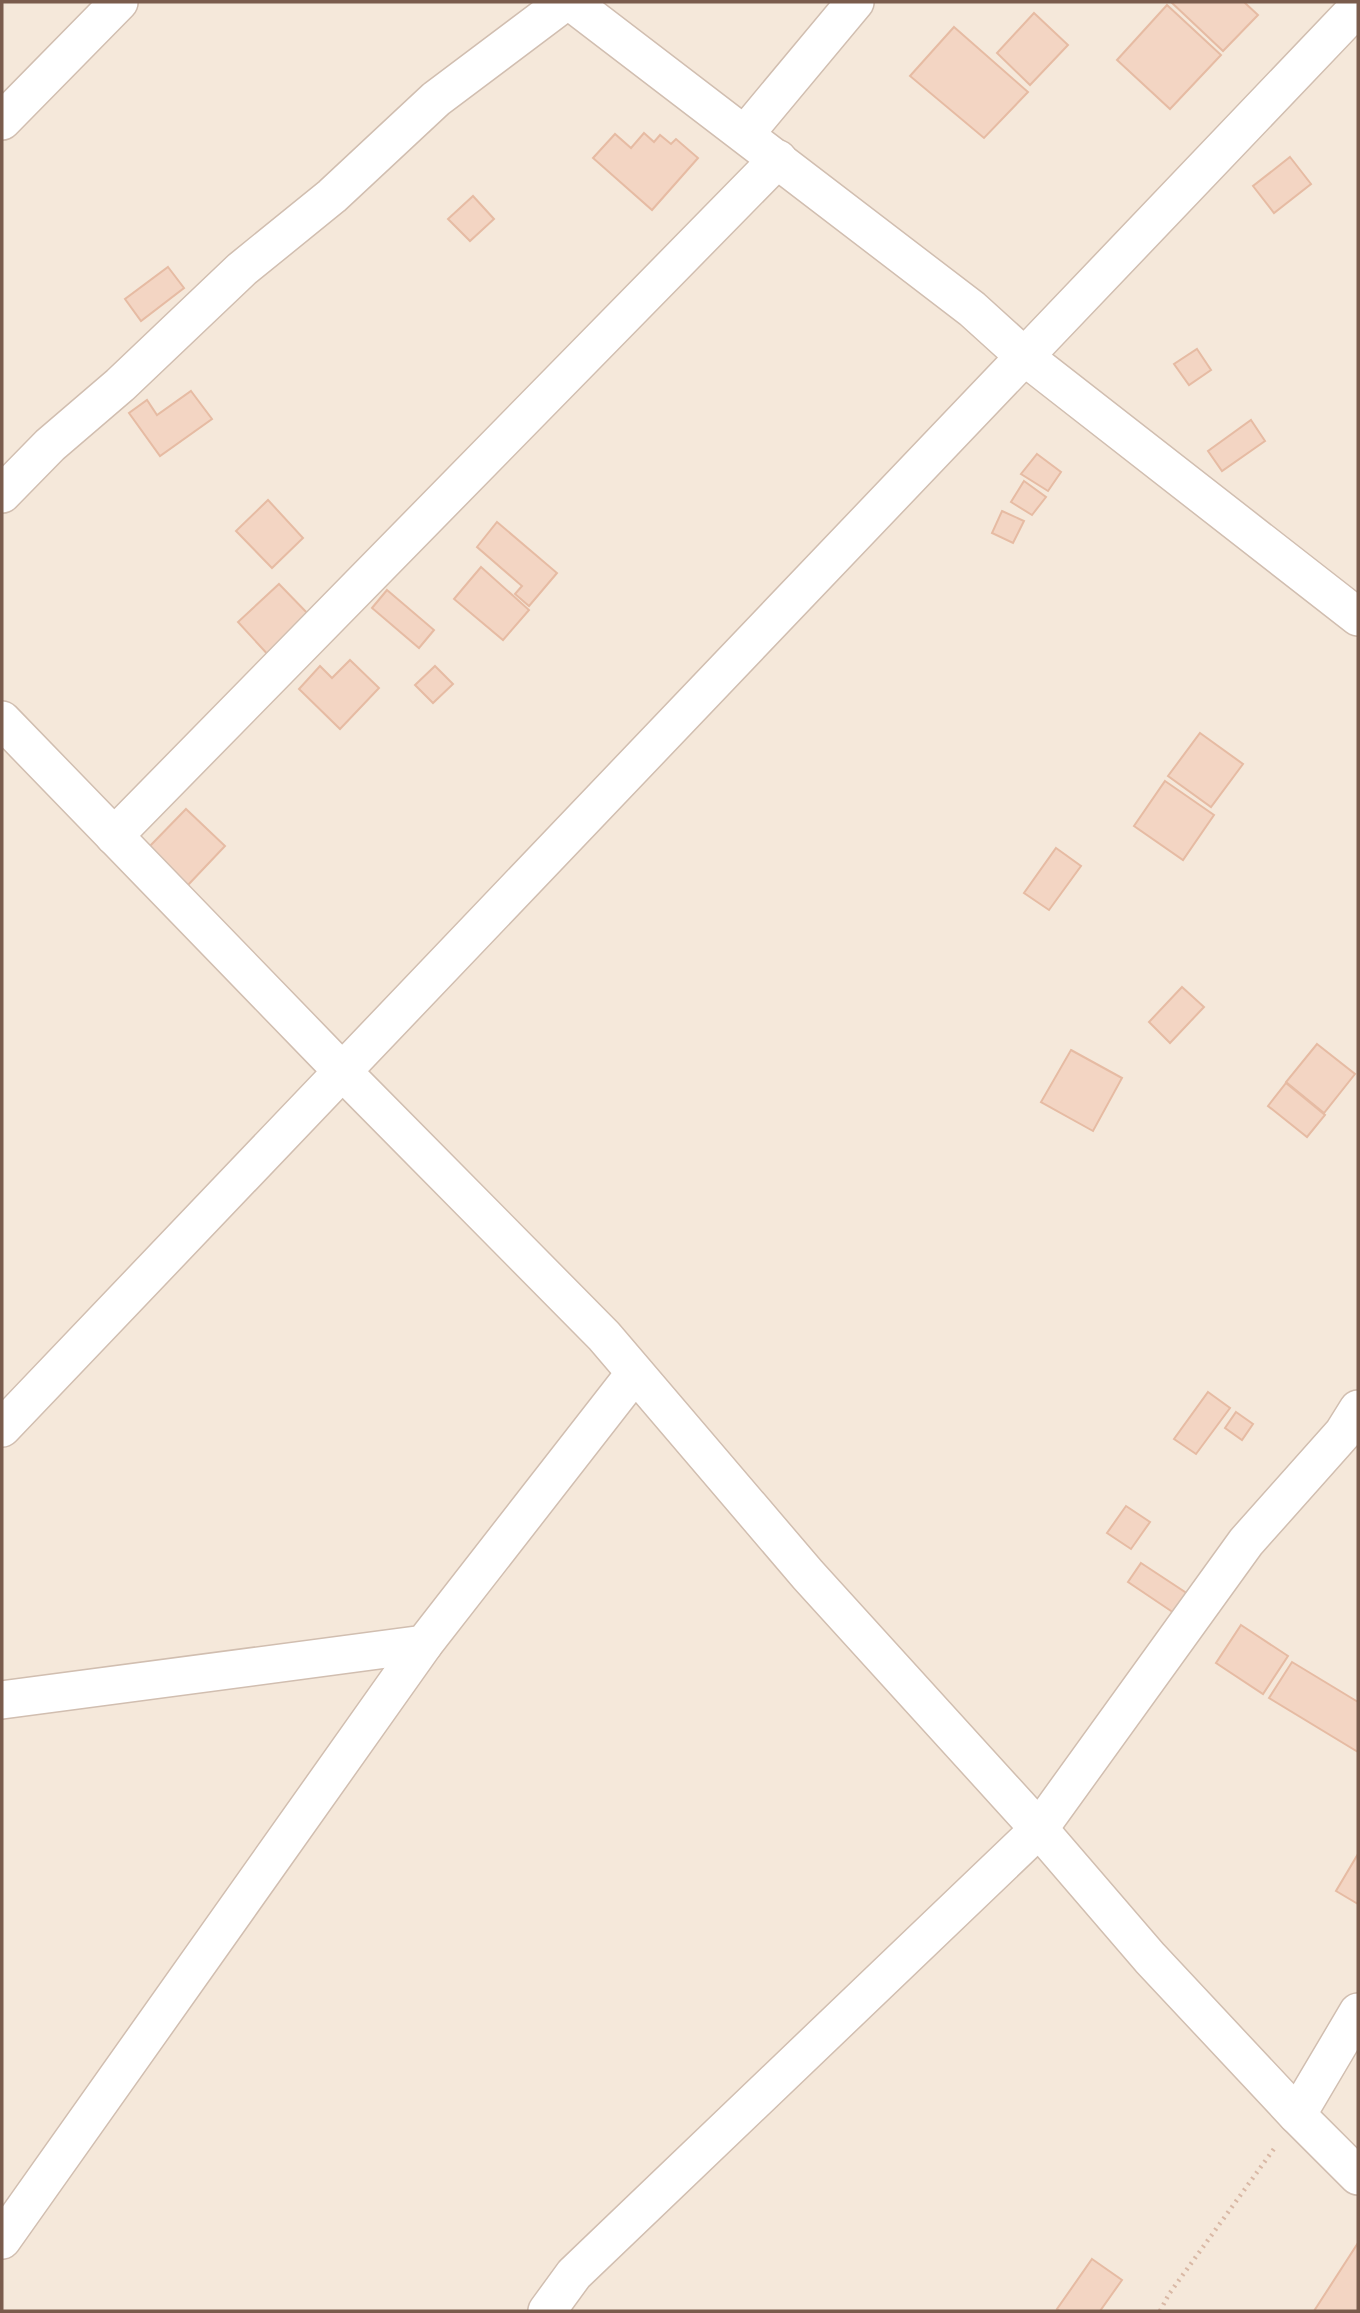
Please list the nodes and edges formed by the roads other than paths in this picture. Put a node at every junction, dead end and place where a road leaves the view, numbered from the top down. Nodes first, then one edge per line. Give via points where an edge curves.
1 (119, 2) edge
2 (565, 2) edge
3 (571, 2) edge
4 (855, 2) edge
5 (1358, 7) edge
6 (2, 121) edge
7 (745, 134) junction
8 (778, 159) junction
9 (1025, 357) junction
10 (2, 494) edge
11 (1358, 617) edge
12 (2, 720) edge
13 (114, 836) junction
14 (343, 1072) junction
15 (635, 1373) junction
16 (1358, 1409) edge
17 (2, 1428) edge
18 (424, 1644) junction
19 (2, 1700) edge
20 (1039, 1829) junction
21 (1358, 2012) edge
22 (1297, 2115) junction
23 (1358, 2176) edge
24 (2, 2240) edge
25 (547, 2311) edge

1 - 6 street
2 - 10 street via 436,99 332,196 242,269
3 - 7 street
4 - 7 street
5 - 9 street
7 - 8 street
8 - 9 street via 972,309
8 - 13 street
9 - 11 street
9 - 14 street
12 - 13 street
13 - 14 street
14 - 15 street via 604,1336
14 - 17 street
15 - 18 street
15 - 20 street via 808,1575
16 - 20 street via 1343,1433 1246,1542
18 - 19 street
18 - 24 street
20 - 22 street via 1150,1958
20 - 25 street via 575,2274
21 - 22 street
22 - 23 street

